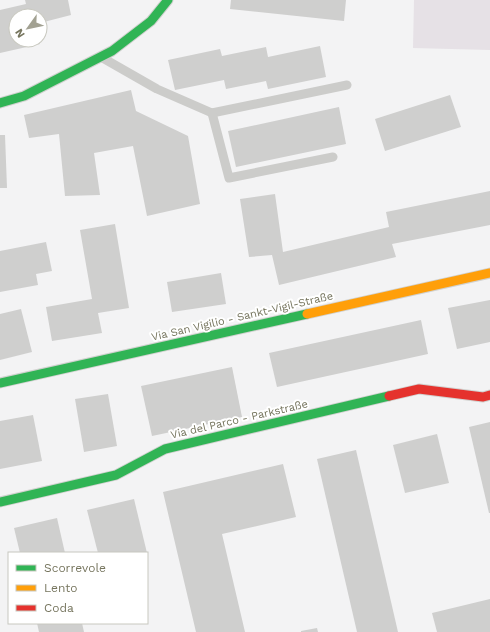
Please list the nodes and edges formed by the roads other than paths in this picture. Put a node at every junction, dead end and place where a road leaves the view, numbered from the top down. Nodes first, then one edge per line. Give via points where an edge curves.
1 (168, 0) edge
2 (100, 57) junction
3 (347, 85) dead end
4 (0, 103) edge
5 (212, 114) junction
6 (333, 157) dead end
7 (490, 273) edge
8 (0, 383) edge
9 (490, 395) edge
10 (0, 502) edge

1 - 2 street via 151,21 112,51
2 - 4 street via 24,96
2 - 5 lane via 157,89
3 - 5 lane
5 - 6 lane via 229,178
7 - 8 street, Via San Vigilio - Sankt-Vigil-Straße
9 - 10 street, Via del Parco - Parkstraße via 419,389 165,449 116,475

